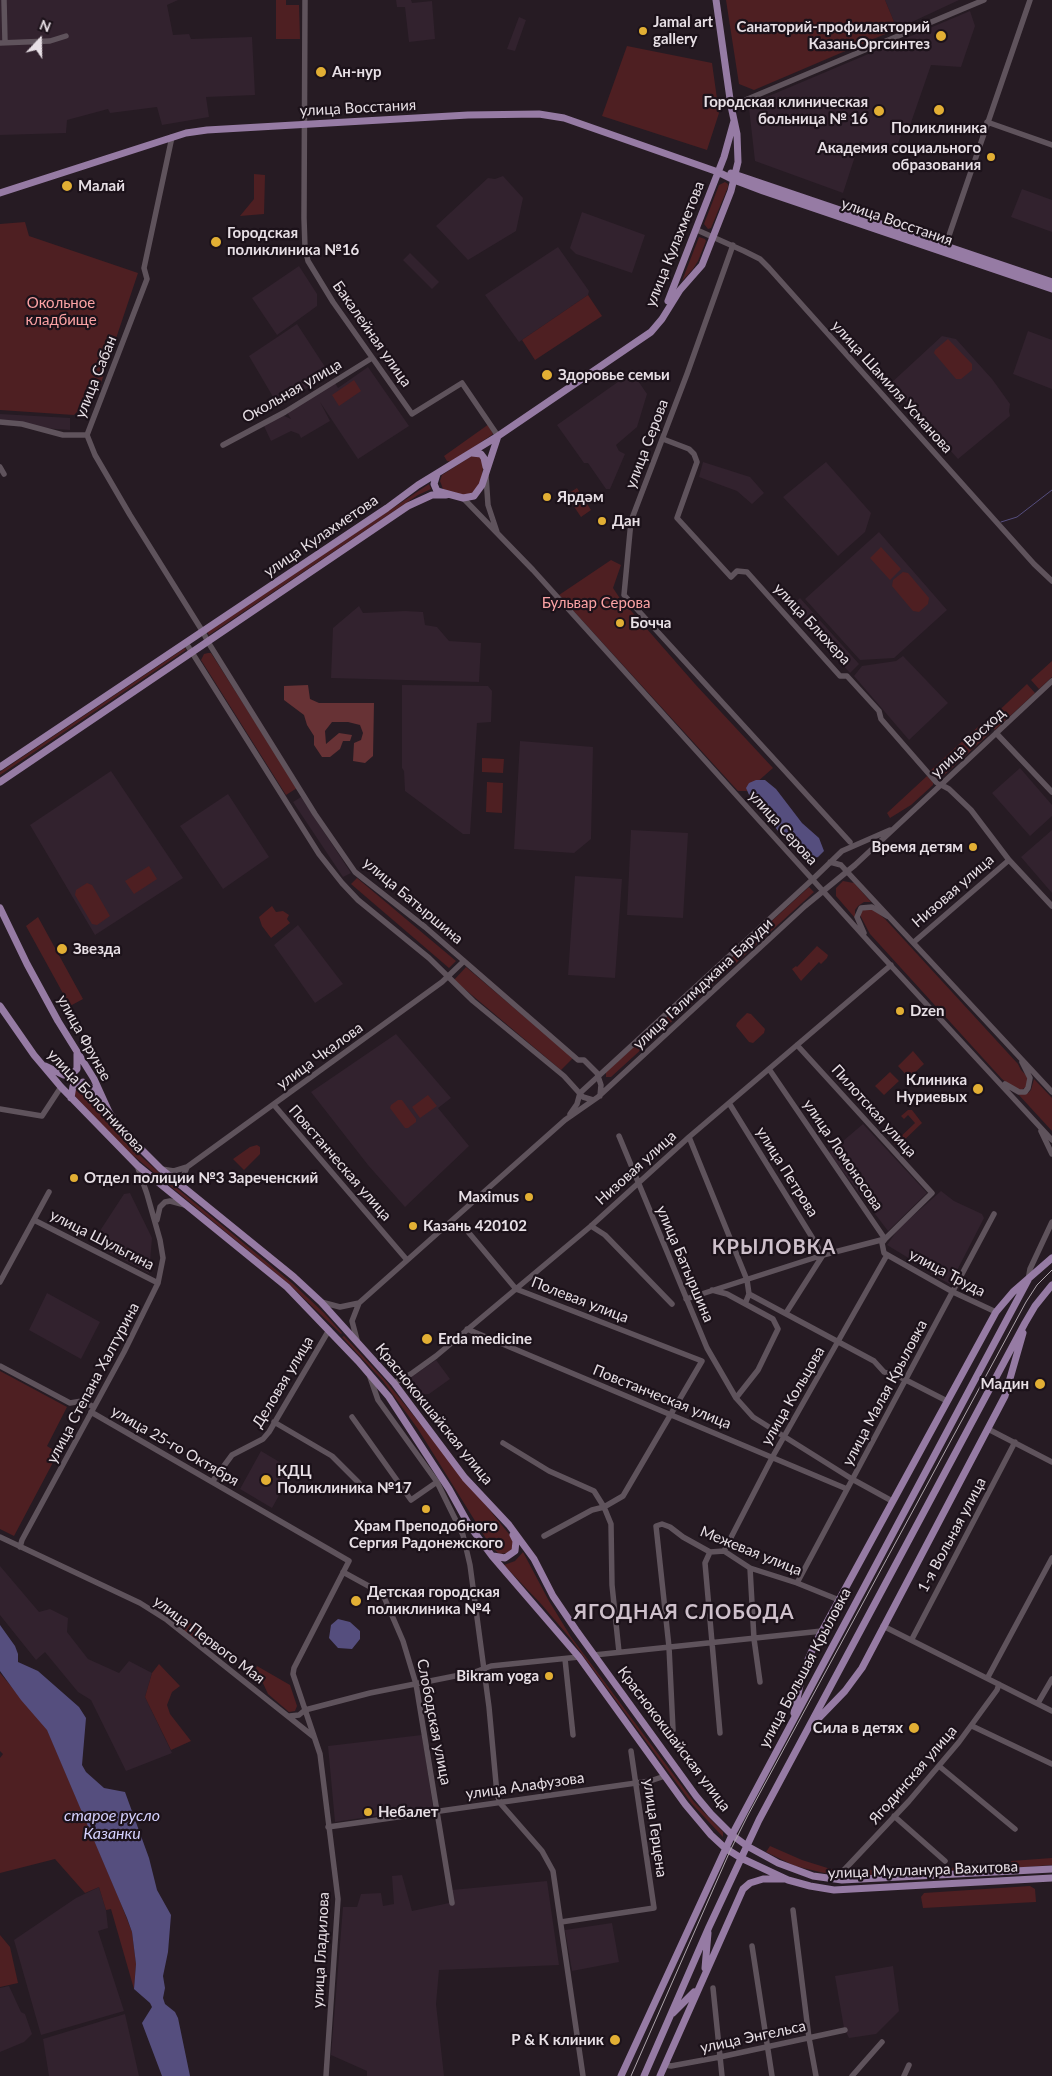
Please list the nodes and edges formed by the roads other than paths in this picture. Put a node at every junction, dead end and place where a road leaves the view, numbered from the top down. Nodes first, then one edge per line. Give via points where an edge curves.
1 (4, 0) edge
2 (305, 0) edge
3 (716, 0) edge
4 (984, 0) edge
5 (1030, 0) edge
6 (66, 36) dead end
7 (3, 42) edge
8 (731, 106) junction
9 (734, 120) junction
10 (987, 122) junction
11 (306, 124) junction
12 (172, 137) junction
13 (1052, 144) edge
14 (718, 172) junction
15 (734, 177) junction
16 (0, 193) edge
17 (697, 230) junction
18 (714, 237) junction
19 (733, 245) junction
20 (944, 248) junction
21 (1052, 282) edge
22 (1052, 289) edge
23 (656, 326) junction
24 (372, 358) junction
25 (0, 422) edge
26 (87, 435) junction
27 (498, 436) junction
28 (663, 439) junction
29 (223, 444) dead end
30 (471, 453) junction
31 (0, 467) edge
32 (486, 473) junction
33 (4, 474) dead end
34 (437, 474) junction
35 (446, 494) junction
36 (464, 498) junction
37 (497, 532) junction
38 (1052, 581) edge
39 (203, 632) junction
40 (208, 642) junction
41 (186, 643) junction
42 (192, 653) junction
43 (1052, 681) edge
44 (996, 733) junction
45 (0, 767) edge
46 (0, 782) edge
47 (941, 785) junction
48 (1052, 792) edge
49 (900, 824) junction
50 (850, 842) dead end
51 (1010, 860) junction
52 (830, 862) junction
53 (847, 872) junction
54 (813, 879) junction
55 (824, 891) junction
56 (1052, 906) edge
57 (0, 908) edge
58 (893, 919) junction
59 (869, 942) junction
60 (914, 942) junction
61 (464, 961) junction
62 (891, 965) junction
63 (448, 977) junction
64 (0, 1006) edge
65 (797, 1045) junction
66 (77, 1052) junction
67 (1020, 1058) junction
68 (42, 1065) junction
69 (769, 1069) junction
70 (599, 1078) junction
71 (997, 1079) junction
72 (61, 1087) junction
73 (1052, 1092) edge
74 (580, 1093) junction
75 (100, 1096) junction
76 (71, 1098) junction
77 (598, 1098) junction
78 (730, 1103) junction
79 (274, 1105) junction
80 (0, 1108) edge
81 (565, 1120) junction
82 (1038, 1124) junction
83 (619, 1136) dead end
84 (689, 1137) junction
85 (1052, 1140) edge
86 (1052, 1154) edge
87 (137, 1165) junction
88 (187, 1167) junction
89 (161, 1169) junction
90 (638, 1184) junction
91 (161, 1185) joint
92 (185, 1189) junction
93 (49, 1192) dead end
94 (188, 1207) junction
95 (994, 1214) dead end
96 (34, 1220) junction
97 (1052, 1222) edge
98 (156, 1224) junction
99 (591, 1226) junction
100 (469, 1233) dead end
101 (885, 1239) junction
102 (823, 1255) junction
103 (887, 1255) junction
104 (1052, 1258) edge
105 (406, 1260) junction
106 (748, 1280) junction
107 (1028, 1280) junction
108 (0, 1282) edge
109 (158, 1283) junction
110 (1050, 1288) edge
111 (516, 1289) junction
112 (711, 1290) junction
113 (954, 1292) junction
114 (749, 1294) junction
115 (686, 1299) junction
116 (321, 1302) junction
117 (359, 1303) junction
118 (672, 1304) dead end
119 (745, 1304) junction
120 (996, 1312) junction
121 (786, 1313) junction
122 (1025, 1323) junction
123 (467, 1329) junction
124 (329, 1330) junction
125 (357, 1340) junction
126 (839, 1341) junction
127 (0, 1366) edge
128 (370, 1375) junction
129 (906, 1379) junction
130 (394, 1383) junction
131 (736, 1398) junction
132 (947, 1401) junction
133 (93, 1410) junction
134 (670, 1415) junction
135 (352, 1417) dead end
136 (274, 1422) junction
137 (988, 1429) junction
138 (785, 1437) junction
139 (1015, 1442) junction
140 (503, 1443) dead end
141 (773, 1456) junction
142 (1052, 1462) edge
143 (852, 1479) junction
144 (212, 1482) junction
145 (436, 1482) junction
146 (359, 1483) dead end
147 (847, 1489) junction
148 (892, 1501) junction
149 (604, 1507) junction
150 (509, 1525) junction
151 (0, 1536) edge
152 (544, 1536) dead end
153 (20, 1547) junction
154 (710, 1552) junction
155 (724, 1552) junction
156 (492, 1556) junction
157 (1052, 1558) edge
158 (349, 1561) joint
159 (750, 1568) junction
160 (344, 1572) junction
161 (797, 1583) junction
162 (838, 1600) junction
163 (883, 1626) junction
164 (822, 1631) junction
165 (754, 1639) junction
166 (912, 1639) junction
167 (712, 1643) junction
168 (669, 1647) junction
169 (619, 1652) junction
170 (594, 1655) junction
171 (579, 1657) junction
172 (565, 1660) junction
173 (484, 1668) junction
174 (988, 1677) junction
175 (1052, 1679) edge
176 (760, 1682) dead end
177 (416, 1684) junction
178 (999, 1684) junction
179 (1038, 1703) junction
180 (305, 1710) junction
181 (1052, 1711) edge
182 (287, 1715) junction
183 (793, 1718) junction
184 (972, 1726) junction
185 (810, 1727) junction
186 (672, 1730) dead end
187 (720, 1733) dead end
188 (572, 1735) dead end
189 (314, 1737) junction
190 (630, 1751) dead end
191 (1052, 1764) edge
192 (939, 1766) junction
193 (665, 1776) junction
194 (637, 1783) junction
195 (500, 1803) junction
196 (438, 1812) junction
197 (894, 1816) junction
198 (328, 1827) junction
199 (1015, 1829) dead end
200 (732, 1835) junction
201 (747, 1846) junction
202 (726, 1848) junction
203 (741, 1858) junction
204 (945, 1861) dead end
205 (1052, 1869) edge
206 (1052, 1878) edge
207 (788, 1880) junction
208 (842, 1880) junction
209 (452, 1903) dead end
210 (793, 1910) dead end
211 (561, 1922) junction
212 (709, 1927) junction
213 (752, 1946) dead end
214 (704, 1975) junction
215 (713, 1988) dead end
216 (698, 1989) junction
217 (671, 2015) junction
218 (845, 2030) dead end
219 (809, 2038) junction
220 (882, 2042) dead end
221 (767, 2047) junction
222 (720, 2057) junction
223 (665, 2065) junction
224 (909, 2065) dead end
225 (326, 2076) edge
226 (583, 2076) edge
227 (621, 2076) edge
228 (644, 2076) edge
229 (660, 2076) edge
230 (722, 2076) edge
231 (772, 2076) edge
232 (816, 2076) edge
233 (852, 2076) edge
234 (904, 2076) edge

1 - 7 street
2 - 11 street, Бакалейная улица
3 - 8 main road, улица Кулахметова
4 - 8 street
5 - 10 street
6 - 7 street via 50,41
8 - 9 main road, улица Кулахметова
9 - 14 main road, улица Кулахметова
9 - 15 main road, улица Кулахметова via 738,162
10 - 13 street
10 - 20 street
11 - 12 main road, улица Восстания via 206,130
11 - 14 main road, улица Восстания via 540,114 564,118
11 - 24 street, Бакалейная улица via 306,256
12 - 16 main road, улица Восстания
12 - 26 street, улица Сабан via 144,268 147,279
14 - 15 main road, улица Восстания
14 - 17 main road, улица Кулахметова
15 - 18 main road, улица Кулахметова
15 - 20 main road, улица Восстания
17 - 18 street, улица Шамиля Усманова
17 - 23 main road, улица Кулахметова
18 - 19 street, улица Шамиля Усманова
18 - 23 main road, улица Кулахметова via 697,273 680,290
19 - 28 street, улица Серова
19 - 38 street, улица Шамиля Усманова via 760,259 769,268
20 - 21 main road, улица Восстания
20 - 22 main road, улица Восстания
23 - 27 main road, улица Кулахметова via 644,338
24 - 27 street, Бакалейная улица via 412,414 462,383
24 - 29 street, Окольная улица via 285,412
25 - 26 street via 63,435
26 - 39 street, улица Сабан via 130,515
27 - 30 main road, улица Кулахметова
27 - 32 main road
28 - 47 street, улица Блюхера via 689,449 696,462 677,518 731,577 737,571 747,572 840,676 847,676 879,711 880,719
28 - 50 street, улица Серова via 631,521 624,595
30 - 32 main road via 481,454 486,462
30 - 34 main road, улица Кулахметова
31 - 33 street
32 - 36 main road via 480,490 474,496
32 - 37 street, улица Серова via 488,505
34 - 35 main road via 434,486
34 - 39 main road, улица Кулахметова
35 - 36 main road
35 - 40 main road, улица Кулахметова via 432,495 408,506
36 - 37 street, улица Серова
37 - 54 street, улица Серова
39 - 40 street, улица Батыршина
39 - 41 main road, улица Кулахметова
40 - 42 main road, улица Кулахметова
40 - 61 street, улица Батыршина via 355,872
41 - 42 street
41 - 45 main road, улица Кулахметова
42 - 46 main road, улица Кулахметова
42 - 63 street via 330,870 358,900
43 - 44 street, улица Восход
44 - 47 street, улица Восход
44 - 48 street
47 - 49 street, улица Восход
47 - 51 street, улица Блюхера via 970,810
49 - 52 street, улица Восход via 842,851
49 - 53 street, улица Восход
51 - 56 street, улица Блюхера
51 - 60 street, Низовая улица
52 - 53 street, улица Серова via 841,865
52 - 54 street, улица Восход
53 - 55 street, улица Восход
53 - 58 street, улица Серова
54 - 55 street, улица Серова
54 - 70 street, улица Галимджана Баруди
55 - 59 street, улица Серова
55 - 77 street, улица Галимджана Баруди
57 - 66 main road, улица Фрунзе via 31,972
58 - 59 street via 872,907 861,908 857,913 858,920
58 - 60 street, улица Серова
59 - 62 street, улица Серова
60 - 67 street, улица Серова
61 - 63 street, улица Чкалова
61 - 70 street, улица Батыршина via 578,1060 584,1060
62 - 65 street, Низовая улица
62 - 71 street, улица Серова
63 - 74 street
63 - 79 street, улица Чкалова
64 - 68 main road, улица Болотникова
65 - 69 street, Низовая улица
65 - 101 street, Пилотская улица via 932,1193
66 - 68 main road via 77,1068 72,1074 64,1075
66 - 75 main road, улица Фрунзе via 94,1079
67 - 71 street via 1030,1078 1027,1090 1016,1092
67 - 73 street, улица Серова
68 - 72 main road, улица Болотникова
69 - 78 street, Низовая улица
69 - 101 street, улица Ломоносова
70 - 74 street, улица Галимджана Баруди
70 - 77 street via 601,1090
71 - 82 street, улица Серова
72 - 76 main road, улица Болотникова
72 - 80 street via 42,1116
74 - 77 street via 587,1100
74 - 81 street
75 - 76 main road via 83,1082 73,1086
75 - 89 main road, улица Фрунзе via 122,1130
76 - 87 main road, улица Болотникова
77 - 81 street, улица Галимджана Баруди
78 - 84 street, Низовая улица
78 - 102 street, улица Петрова
79 - 88 street, улица Чкалова
79 - 105 street, Повстанческая улица
81 - 105 street
82 - 85 street, улица Серова
82 - 86 street
83 - 90 street, улица Батыршина
84 - 90 street, Низовая улица
84 - 106 street
87 - 91 main road, улица Болотникова
87 - 98 street, улица Степана Халтурина
88 - 89 street via 174,1171
88 - 92 street via 182,1180
89 - 92 main road, Краснококшайская улица
90 - 99 street, Низовая улица
90 - 115 street, улица Батыршина
91 - 94 main road, Краснококшайская улица
92 - 116 main road, Краснококшайская улица
93 - 96 street
94 - 98 street via 165,1202 158,1212
94 - 124 main road, Краснококшайская улица via 287,1287
95 - 113 street, улица Малая Крыловка
96 - 108 street
96 - 109 street, улица Шульгина
97 - 107 street via 1030,1268
98 - 109 street, улица Степана Халтурина via 163,1258
99 - 111 street, Низовая улица
99 - 118 street via 605,1235
100 - 111 street, Полевая улица
101 - 102 street
101 - 103 street, улица Ломоносова via 881,1248
102 - 106 street
102 - 121 street
103 - 113 street, улица Труда
103 - 126 street, улица Кольцова
104 - 107 main road
105 - 117 street
106 - 112 street
106 - 114 street
107 - 120 main road
107 - 183 main road, улица Большая Крыловка
109 - 133 street, улица Степана Халтурина
110 - 122 main road, улица Большая Крыловка
111 - 123 street, Низовая улица
111 - 134 street, Полевая улица via 702,1361
112 - 115 street
112 - 119 street
113 - 120 street, улица Труда
113 - 129 street, улица Малая Крыловка
114 - 119 street
114 - 121 street
115 - 131 street, улица Батыршина via 707,1348
116 - 117 street via 340,1307
116 - 125 main road, Краснококшайская улица
117 - 125 street via 352,1321
119 - 131 street via 773,1319 778,1329 758,1370
120 - 132 main road
121 - 126 street
122 - 137 main road via 1008,1391
122 - 185 main road, улица Большая Крыловка
123 - 130 street, Низовая улица via 436,1356
123 - 134 street, Повстанческая улица
124 - 128 main road, Краснококшайская улица
124 - 136 street, Деловая улица
125 - 130 main road, Краснококшайская улица
126 - 129 street via 874,1361 884,1372
126 - 138 street, улица Кольцова
127 - 133 street via 70,1403 82,1401
128 - 145 street, Краснококшайская улица via 378,1400
128 - 156 main road, Краснококшайская улица via 389,1397
129 - 132 street
129 - 143 street, улица Малая Крыловка
130 - 150 main road, Краснококшайская улица via 465,1478
131 - 138 street, Повстанческая улица via 753,1417
132 - 148 main road
133 - 144 street, улица 25-го Октября
133 - 153 street, улица Степана Халтурина
134 - 141 street, Повстанческая улица
134 - 149 street via 623,1496
135 - 145 street via 412,1500
136 - 144 street, Деловая улица via 263,1439 232,1455
136 - 146 street via 332,1456
137 - 139 street
137 - 163 main road
138 - 141 street, улица Кольцова
138 - 143 street, Повстанческая улица
139 - 142 street
139 - 166 street, 1-я Вольная улица
140 - 149 street via 549,1471 594,1491
141 - 147 street, Повстанческая улица
141 - 155 street, улица Кольцова
143 - 147 street, улица Малая Крыловка
143 - 148 street, Повстанческая улица
144 - 158 street, улица 25-го Октября
145 - 173 street, Краснококшайская улица via 466,1543
147 - 161 street, улица Малая Крыловка
148 - 162 main road
149 - 152 street via 592,1510
149 - 169 street via 611,1524 612,1585
150 - 156 main road via 516,1540 515,1551 505,1558
150 - 170 main road, Краснококшайская улица
151 - 153 street, улица Первого Мая
153 - 182 street, улица Первого Мая via 140,1603 168,1620
154 - 155 street, Межевая улица
154 - 167 street via 705,1563
154 - 168 street, Межевая улица via 670,1526 656,1526
155 - 159 street, Межевая улица
156 - 171 main road, Краснококшайская улица
157 - 174 street
158 - 160 street, улица Гладилова
159 - 161 street, Межевая улица
159 - 165 street
160 - 177 street, Слободская улица via 384,1597 403,1641
160 - 180 street, улица Гладилова via 294,1668 294,1680
161 - 162 street, Межевая улица
162 - 164 main road
163 - 166 street
163 - 185 main road via 858,1676
164 - 165 street
164 - 183 main road via 803,1671
165 - 167 street
165 - 176 street
166 - 174 street
167 - 168 street
167 - 187 street
168 - 169 street
168 - 186 street
169 - 170 street
170 - 200 main road, Краснококшайская улица via 696,1796
171 - 172 street
171 - 193 main road, Краснококшайская улица
172 - 173 street
172 - 188 street
173 - 177 street
173 - 195 street, Краснококшайская улица
174 - 178 street
175 - 179 street
177 - 180 street
177 - 196 street, Слободская улица
178 - 179 street
178 - 184 street, Ягодинская улица
179 - 181 street
180 - 182 street via 295,1716
180 - 189 street, улица Гладилова
182 - 189 street, улица Первого Мая
183 - 200 main road, улица Большая Крыловка
184 - 191 street
184 - 192 street, Ягодинская улица
185 - 201 main road, улица Большая Крыловка
189 - 198 street, улица Гладилова via 320,1754
190 - 194 street, улица Герцена
192 - 197 street, Ягодинская улица
192 - 199 street
193 - 194 street, улица Алафузова
193 - 202 main road, Краснококшайская улица via 711,1835
194 - 195 street, улица Алафузова
194 - 211 street, улица Герцена via 654,1908
195 - 196 street, улица Алафузова
195 - 211 street via 542,1851 553,1871
196 - 198 street, улица Алафузова
196 - 209 street, Слободская улица
197 - 204 street
197 - 208 street, Ягодинская улица via 844,1870
198 - 225 street, улица Гладилова via 338,1899
200 - 201 main road, Краснококшайская улица
200 - 202 main road, улица Большая Крыловка
201 - 203 main road, улица Большая Крыловка
201 - 208 main road, улица Мулланура Вахитова via 796,1870
202 - 203 main road, Краснококшайская улица
202 - 227 main road, улица Большая Крыловка
203 - 207 main road, улица Мулланура Вахитова
203 - 212 main road, улица Большая Крыловка
205 - 208 main road, улица Мулланура Вахитова
206 - 207 main road, улица Мулланура Вахитова via 842,1890
207 - 214 main road via 763,1879 743,1889
210 - 219 street
211 - 226 street
212 - 214 main road
212 - 217 main road, улица Большая Крыловка
213 - 221 street
214 - 216 main road
215 - 222 street
216 - 217 main road
216 - 223 main road
217 - 228 main road, улица Большая Крыловка
218 - 219 street, улица Энгельса
219 - 221 street, улица Энгельса
219 - 232 street
220 - 233 street
221 - 222 street, улица Энгельса
221 - 231 street
222 - 223 street, улица Энгельса
222 - 230 street
223 - 229 main road
224 - 234 street

